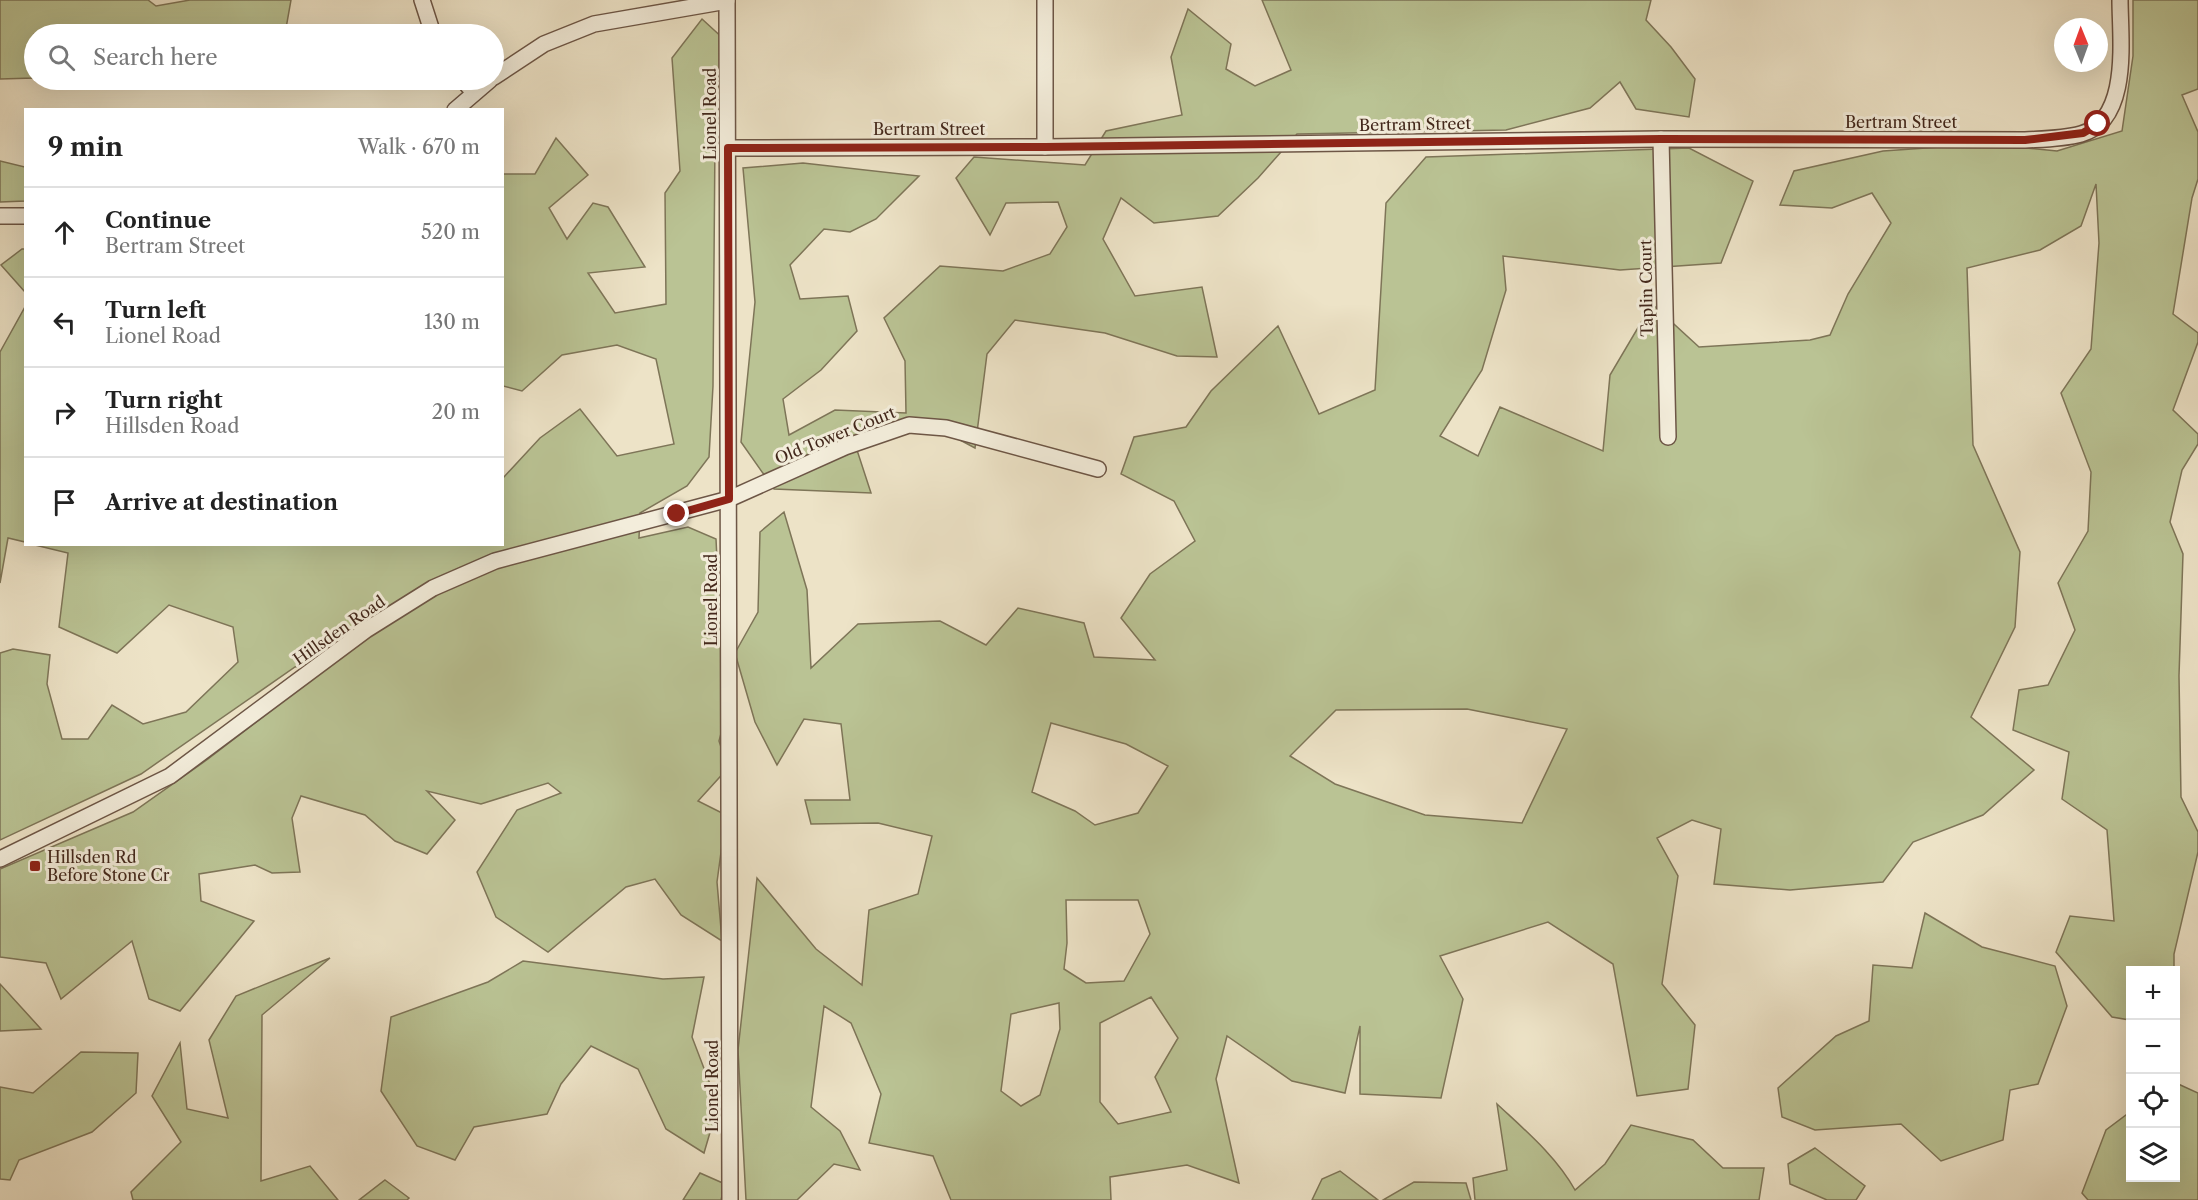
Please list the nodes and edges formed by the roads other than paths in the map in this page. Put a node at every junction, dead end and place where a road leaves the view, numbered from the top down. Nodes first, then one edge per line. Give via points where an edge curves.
1 (422, 0) edge
2 (1045, 0) edge
3 (2120, 0) edge
4 (727, 1) edge
5 (430, 24) edge
6 (504, 70) edge
7 (471, 90) edge
8 (478, 90) edge
9 (474, 93) junction
10 (457, 108) edge
11 (1661, 139) junction
12 (1045, 147) junction
13 (728, 148) junction
14 (0, 216) edge
15 (24, 216) edge
16 (1668, 437) dead end
17 (1098, 468) dead end
18 (729, 499) junction
19 (0, 859) edge
20 (730, 1200) edge

1 - 5 street
2 - 12 street
3 - 11 street, Bertram Street via 2121,66 2115,99 2098,124 2083,133 2025,140
4 - 6 street via 594,24 544,44
4 - 13 street, Lionel Road
7 - 9 street
8 - 9 street
9 - 10 street
11 - 12 street, Bertram Street
11 - 16 street, Taplin Court
12 - 13 street, Bertram Street
13 - 18 street, Lionel Road
14 - 15 street
17 - 18 street, Old Tower Court via 946,428 909,425 846,447
18 - 19 street, Hillsden Road via 495,561 433,588 366,630 170,776
18 - 20 street, Lionel Road

